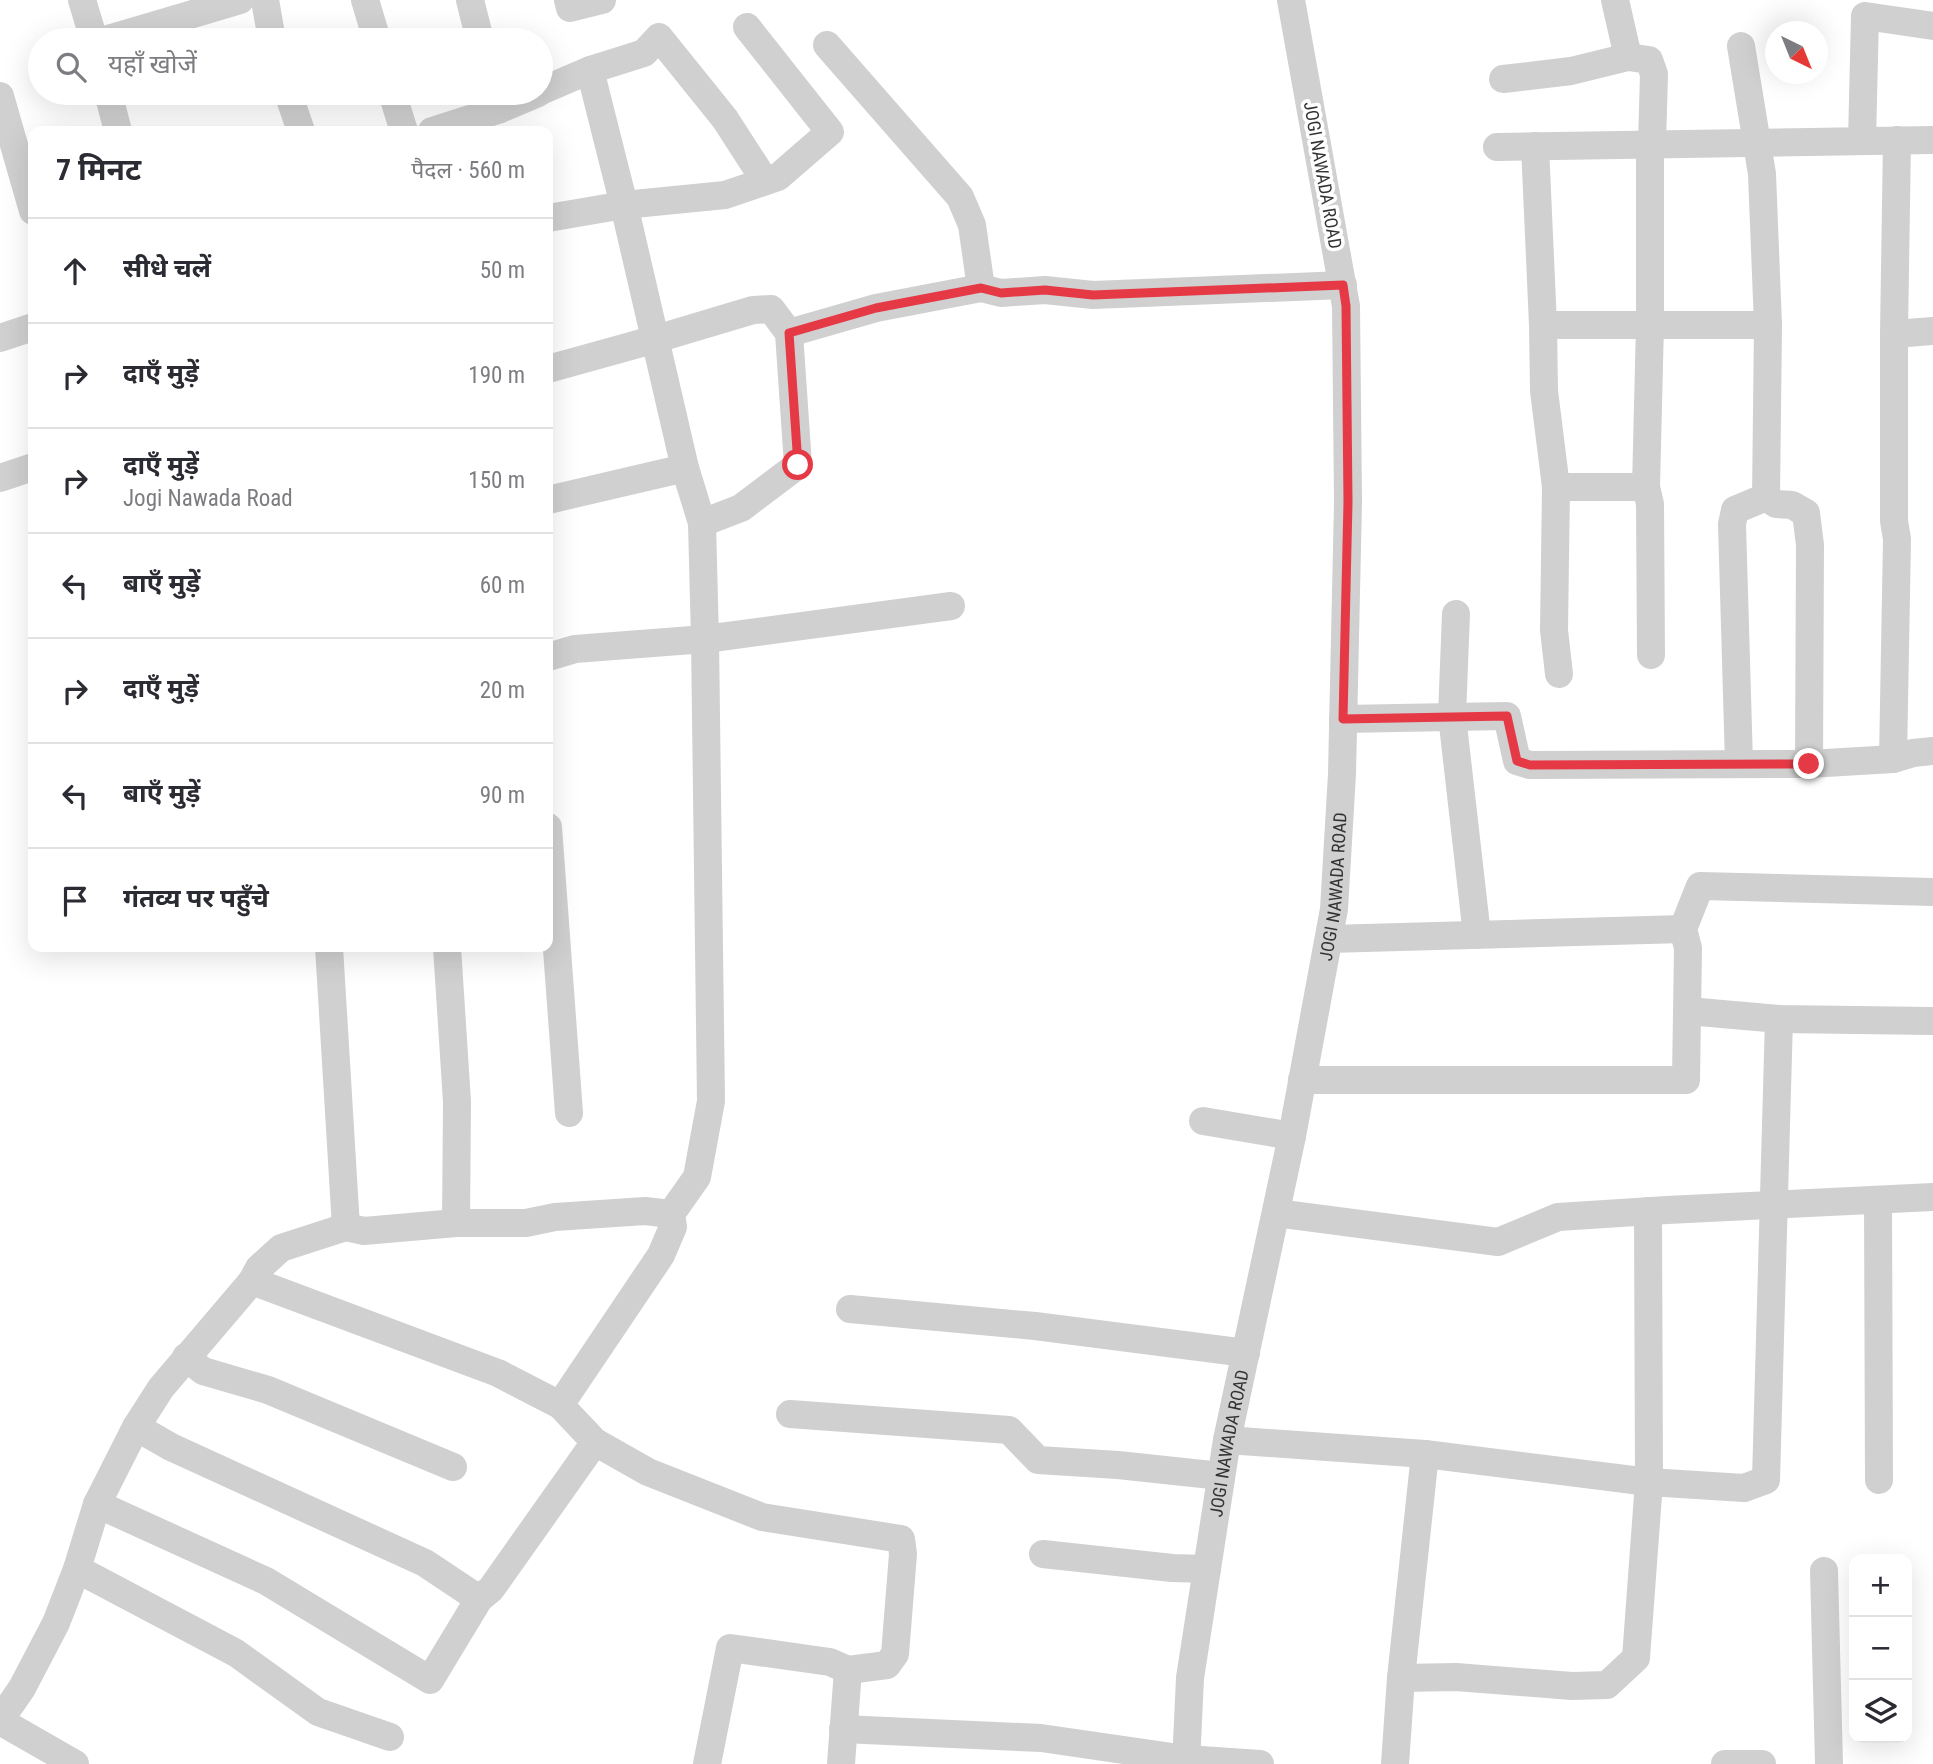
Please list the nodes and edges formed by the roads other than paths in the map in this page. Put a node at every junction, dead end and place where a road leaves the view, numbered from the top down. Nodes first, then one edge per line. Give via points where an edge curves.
1 (82, 0) edge
2 (240, 0) edge
3 (265, 0) edge
4 (365, 0) edge
5 (470, 0) edge
6 (568, 0) edge
7 (603, 0) edge
8 (1291, 0) edge
9 (1615, 0) edge
10 (1933, 26) edge
11 (747, 27) dead end
12 (90, 28) edge
13 (146, 28) edge
14 (270, 28) edge
15 (373, 28) edge
16 (477, 28) edge
17 (827, 45) dead end
18 (1741, 46) dead end
19 (1628, 57) junction
20 (590, 70) junction
21 (1503, 79) dead end
22 (553, 86) edge
23 (0, 96) edge
24 (111, 105) edge
25 (292, 105) edge
26 (396, 105) edge
27 (487, 105) edge
28 (117, 126) edge
29 (299, 126) edge
30 (402, 126) edge
31 (443, 126) edge
32 (1897, 140) junction
33 (1933, 140) edge
34 (1862, 141) junction
35 (1756, 143) junction
36 (1650, 144) junction
37 (1535, 146) junction
38 (1497, 147) dead end
39 (765, 181) junction
40 (28, 194) edge
41 (624, 205) junction
42 (553, 217) edge
43 (1343, 285) junction
44 (981, 288) junction
45 (1543, 324) junction
46 (1650, 324) junction
47 (1768, 325) junction
48 (28, 329) edge
49 (1933, 331) edge
50 (789, 333) junction
51 (1894, 334) junction
52 (0, 338) edge
53 (656, 339) junction
54 (553, 368) edge
55 (685, 468) junction
56 (28, 469) edge
57 (0, 478) edge
58 (1556, 487) junction
59 (1646, 487) junction
60 (1766, 497) junction
61 (553, 499) edge
62 (702, 523) junction
63 (951, 606) dead end
64 (1456, 614) dead end
65 (705, 639) junction
66 (1651, 655) dead end
67 (553, 656) edge
68 (1559, 674) dead end
69 (1452, 716) junction
70 (1343, 719) junction
71 (1933, 751) edge
72 (1894, 759) junction
73 (1739, 763) junction
74 (1809, 764) junction
75 (1933, 892) edge
76 (553, 895) edge
77 (1683, 929) junction
78 (1477, 935) junction
79 (1329, 939) junction
80 (329, 952) edge
81 (447, 952) edge
82 (1688, 1011) junction
83 (1779, 1019) junction
84 (1933, 1021) edge
85 (1303, 1080) junction
86 (569, 1114) dead end
87 (1203, 1121) dead end
88 (1292, 1136) junction
89 (1933, 1197) edge
90 (1878, 1200) junction
91 (1773, 1205) junction
92 (1648, 1211) junction
93 (1276, 1213) junction
94 (671, 1214) junction
95 (456, 1223) junction
96 (346, 1227) junction
97 (252, 1281) junction
98 (850, 1309) dead end
99 (1246, 1353) junction
100 (186, 1357) junction
101 (560, 1405) junction
102 (790, 1414) dead end
103 (136, 1427) junction
104 (1227, 1440) junction
105 (595, 1442) junction
106 (1425, 1454) junction
107 (453, 1467) dead end
108 (1222, 1476) junction
109 (1879, 1480) dead end
110 (1649, 1482) junction
111 (97, 1504) junction
112 (1043, 1554) dead end
113 (77, 1569) junction
114 (1207, 1569) junction
115 (1824, 1571) dead end
116 (479, 1599) junction
117 (848, 1670) junction
118 (1401, 1678) junction
119 (0, 1721) edge
120 (843, 1729) junction
121 (390, 1737) dead end
122 (1186, 1762) edge
123 (75, 1764) edge
124 (707, 1764) edge
125 (841, 1764) edge
126 (1260, 1764) edge
127 (1395, 1764) edge
128 (1725, 1764) edge
129 (1753, 1764) edge
130 (1762, 1764) edge
131 (1829, 1764) edge

1 - 12 street
2 - 13 street
3 - 14 street
4 - 15 street
5 - 16 street
6 - 7 street via 570,8
8 - 43 street, JOGI NAWADA ROAD
9 - 19 street
10 - 34 street via 1866,16
11 - 39 street via 830,132 778,177
17 - 44 street via 960,197 972,225
18 - 35 street
19 - 21 street via 1572,71
19 - 36 street via 1649,60 1654,74
20 - 22 street
20 - 39 street via 644,53 659,37 725,119
20 - 41 street
23 - 40 street
24 - 28 street
25 - 29 street
26 - 30 street
27 - 31 street
32 - 33 street
32 - 34 street
32 - 51 street
34 - 35 street
35 - 36 street
35 - 47 street via 1762,174
36 - 37 street
36 - 46 street
37 - 38 street
37 - 45 street
39 - 41 street via 725,194
41 - 42 street
41 - 53 street
43 - 44 street via 1093,295 1045,290 1001,293
43 - 70 street, JOGI NAWADA ROAD via 1348,502
44 - 50 street via 876,308
45 - 46 street
45 - 58 street via 1544,391
46 - 47 street
46 - 59 street
47 - 60 street
48 - 52 street
49 - 51 street
50 - 53 street via 771,309 753,310
50 - 62 street via 798,465 741,508
51 - 72 street
53 - 54 street
53 - 55 street
55 - 61 street
55 - 62 street
56 - 57 street
58 - 59 street
58 - 68 street via 1554,630
59 - 66 street
60 - 73 street via 1735,510 1732,524
60 - 74 street via 1806,513 1810,545
62 - 65 street
63 - 65 street
64 - 69 street
65 - 67 street via 575,649
65 - 94 street via 711,1101 697,1177
69 - 70 street
69 - 73 street via 1507,716 1517,761 1530,765
69 - 78 street
70 - 79 street, JOGI NAWADA ROAD
71 - 72 street
72 - 74 street
73 - 74 street
75 - 77 street via 1700,886
76 - 86 street
77 - 78 street
77 - 82 street via 1688,948
78 - 79 street
79 - 85 street, JOGI NAWADA ROAD
80 - 96 street
81 - 95 street via 457,1102
82 - 83 street
82 - 85 street via 1686,1080
83 - 84 street
83 - 91 street
85 - 88 street, JOGI NAWADA ROAD
87 - 88 street
88 - 93 street, JOGI NAWADA ROAD
89 - 90 street
90 - 91 street
90 - 109 street
91 - 92 street
91 - 110 street via 1766,1480 1744,1488
92 - 93 street via 1558,1217 1499,1242
92 - 110 street
93 - 99 street, JOGI NAWADA ROAD
94 - 95 street via 645,1211 526,1223
94 - 101 street via 673,1227 661,1255
95 - 96 street via 364,1231
96 - 97 street via 281,1248
97 - 100 street
97 - 101 street via 498,1373
98 - 99 street via 1035,1326
99 - 104 street, JOGI NAWADA ROAD
100 - 103 street
100 - 107 street via 203,1371 268,1390
101 - 105 street
102 - 108 street via 1009,1430 1038,1460
103 - 111 street
103 - 116 street via 425,1563
104 - 106 street
104 - 108 street, JOGI NAWADA ROAD
105 - 116 street via 491,1589
105 - 117 street via 648,1472 762,1517 901,1539 895,1654 887,1665
106 - 110 street
106 - 118 street
108 - 114 street, JOGI NAWADA ROAD
110 - 118 street via 1636,1658 1607,1685
111 - 113 street
111 - 116 street via 266,1581 430,1680
112 - 114 street
113 - 119 street via 57,1623
113 - 121 street via 236,1653 318,1712
114 - 122 street, JOGI NAWADA ROAD via 1190,1678
115 - 131 street
117 - 120 street
117 - 124 street via 830,1662 730,1648
118 - 127 street
119 - 123 street
120 - 122 street via 1041,1738
120 - 125 street
122 - 126 street
128 - 129 street
129 - 130 street

